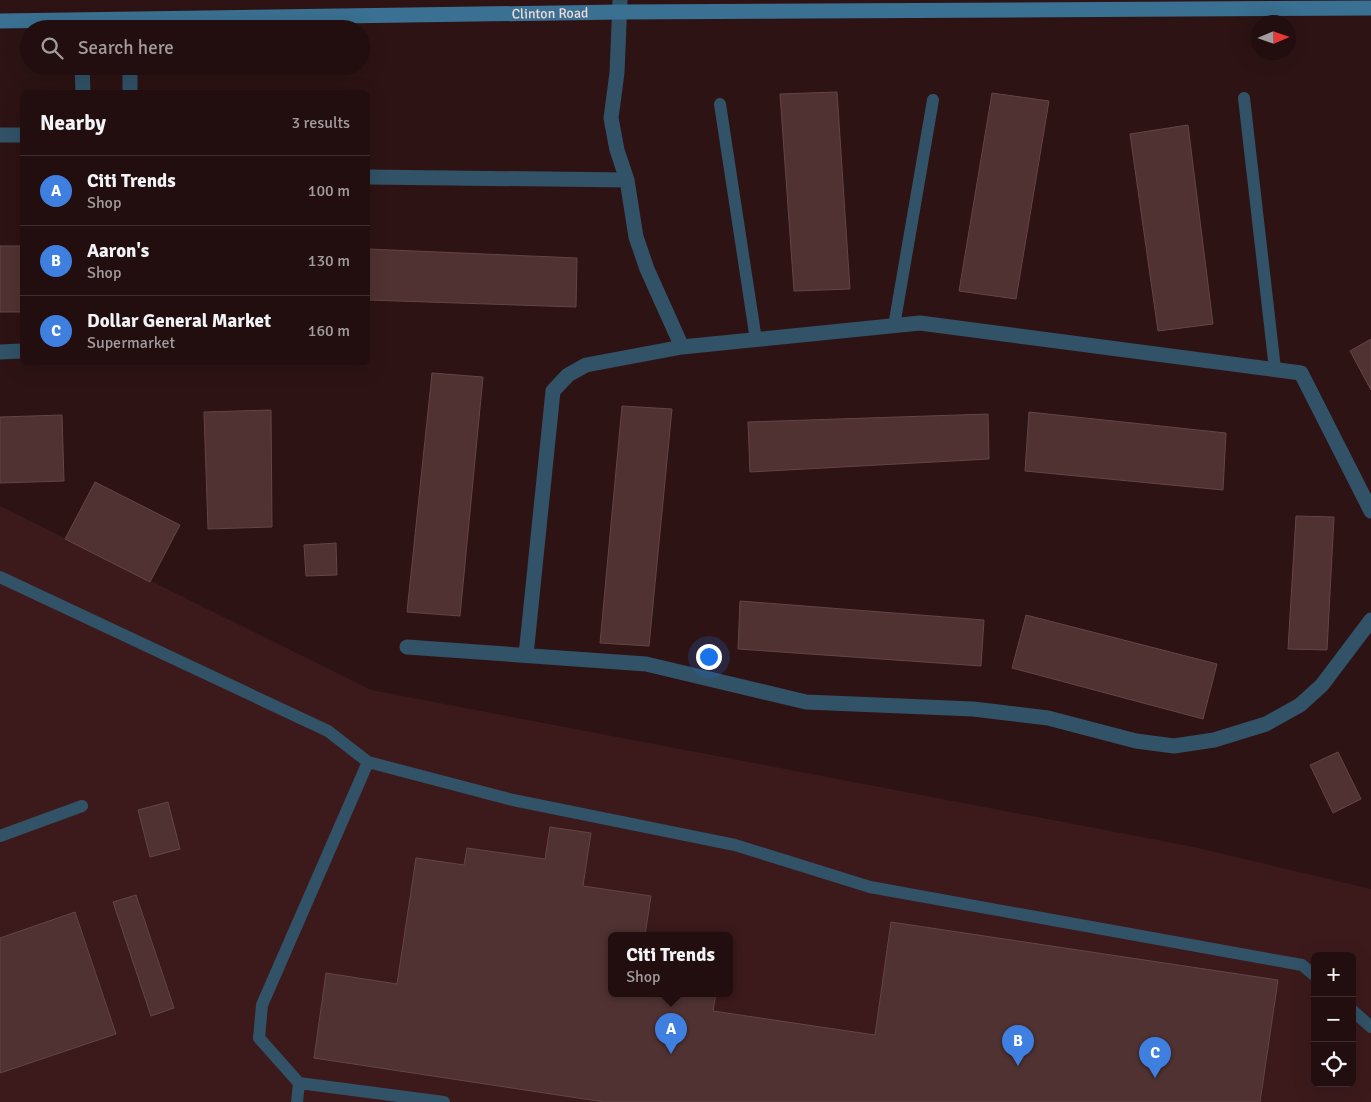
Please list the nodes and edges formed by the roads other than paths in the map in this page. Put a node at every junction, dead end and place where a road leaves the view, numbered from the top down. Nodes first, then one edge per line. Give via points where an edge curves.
1 (972, 5) edge
2 (1333, 5) edge
3 (620, 6) edge
4 (1371, 8) edge
5 (239, 20) edge
6 (0, 22) edge
7 (20, 22) edge
8 (82, 75) edge
9 (130, 75) edge
10 (83, 90) edge
11 (130, 90) edge
12 (1244, 98) dead end
13 (934, 100) dead end
14 (720, 104) dead end
15 (0, 135) edge
16 (20, 135) edge
17 (370, 178) edge
18 (627, 180) junction
19 (894, 326) junction
20 (756, 340) junction
21 (682, 347) junction
22 (20, 351) edge
23 (0, 352) edge
24 (1275, 370) junction
25 (1371, 511) edge
26 (0, 577) edge
27 (1371, 620) edge
28 (407, 647) dead end
29 (526, 655) junction
30 (368, 762) junction
31 (82, 806) dead end
32 (0, 836) edge
33 (1311, 972) edge
34 (1356, 1014) edge
35 (1371, 1027) edge
36 (299, 1083) junction
37 (377, 1098) edge
38 (296, 1102) edge
39 (444, 1102) edge

1 - 2 street, Clinton Road
1 - 3 street, Clinton Road
2 - 4 street, Clinton Road
3 - 5 street, Clinton Road
3 - 18 street via 611,118
6 - 7 street, Clinton Road
8 - 10 street
9 - 11 street
12 - 24 lane
13 - 19 lane
14 - 20 lane
15 - 16 street
17 - 18 street
18 - 21 street via 636,237
19 - 20 street
19 - 24 street via 920,323
20 - 21 street
21 - 29 street via 586,365 552,391
22 - 23 street
24 - 25 street via 1301,373
26 - 30 lane via 328,731
27 - 29 street via 1322,685 1300,705 1266,724 1214,740 1174,746 1136,741 1048,718 973,709 806,702 646,664
28 - 29 street
30 - 33 lane via 513,800 735,846 870,887 1302,964
30 - 36 lane via 262,1005 259,1038
31 - 32 lane
34 - 35 lane
36 - 37 lane
36 - 38 lane
37 - 39 lane

